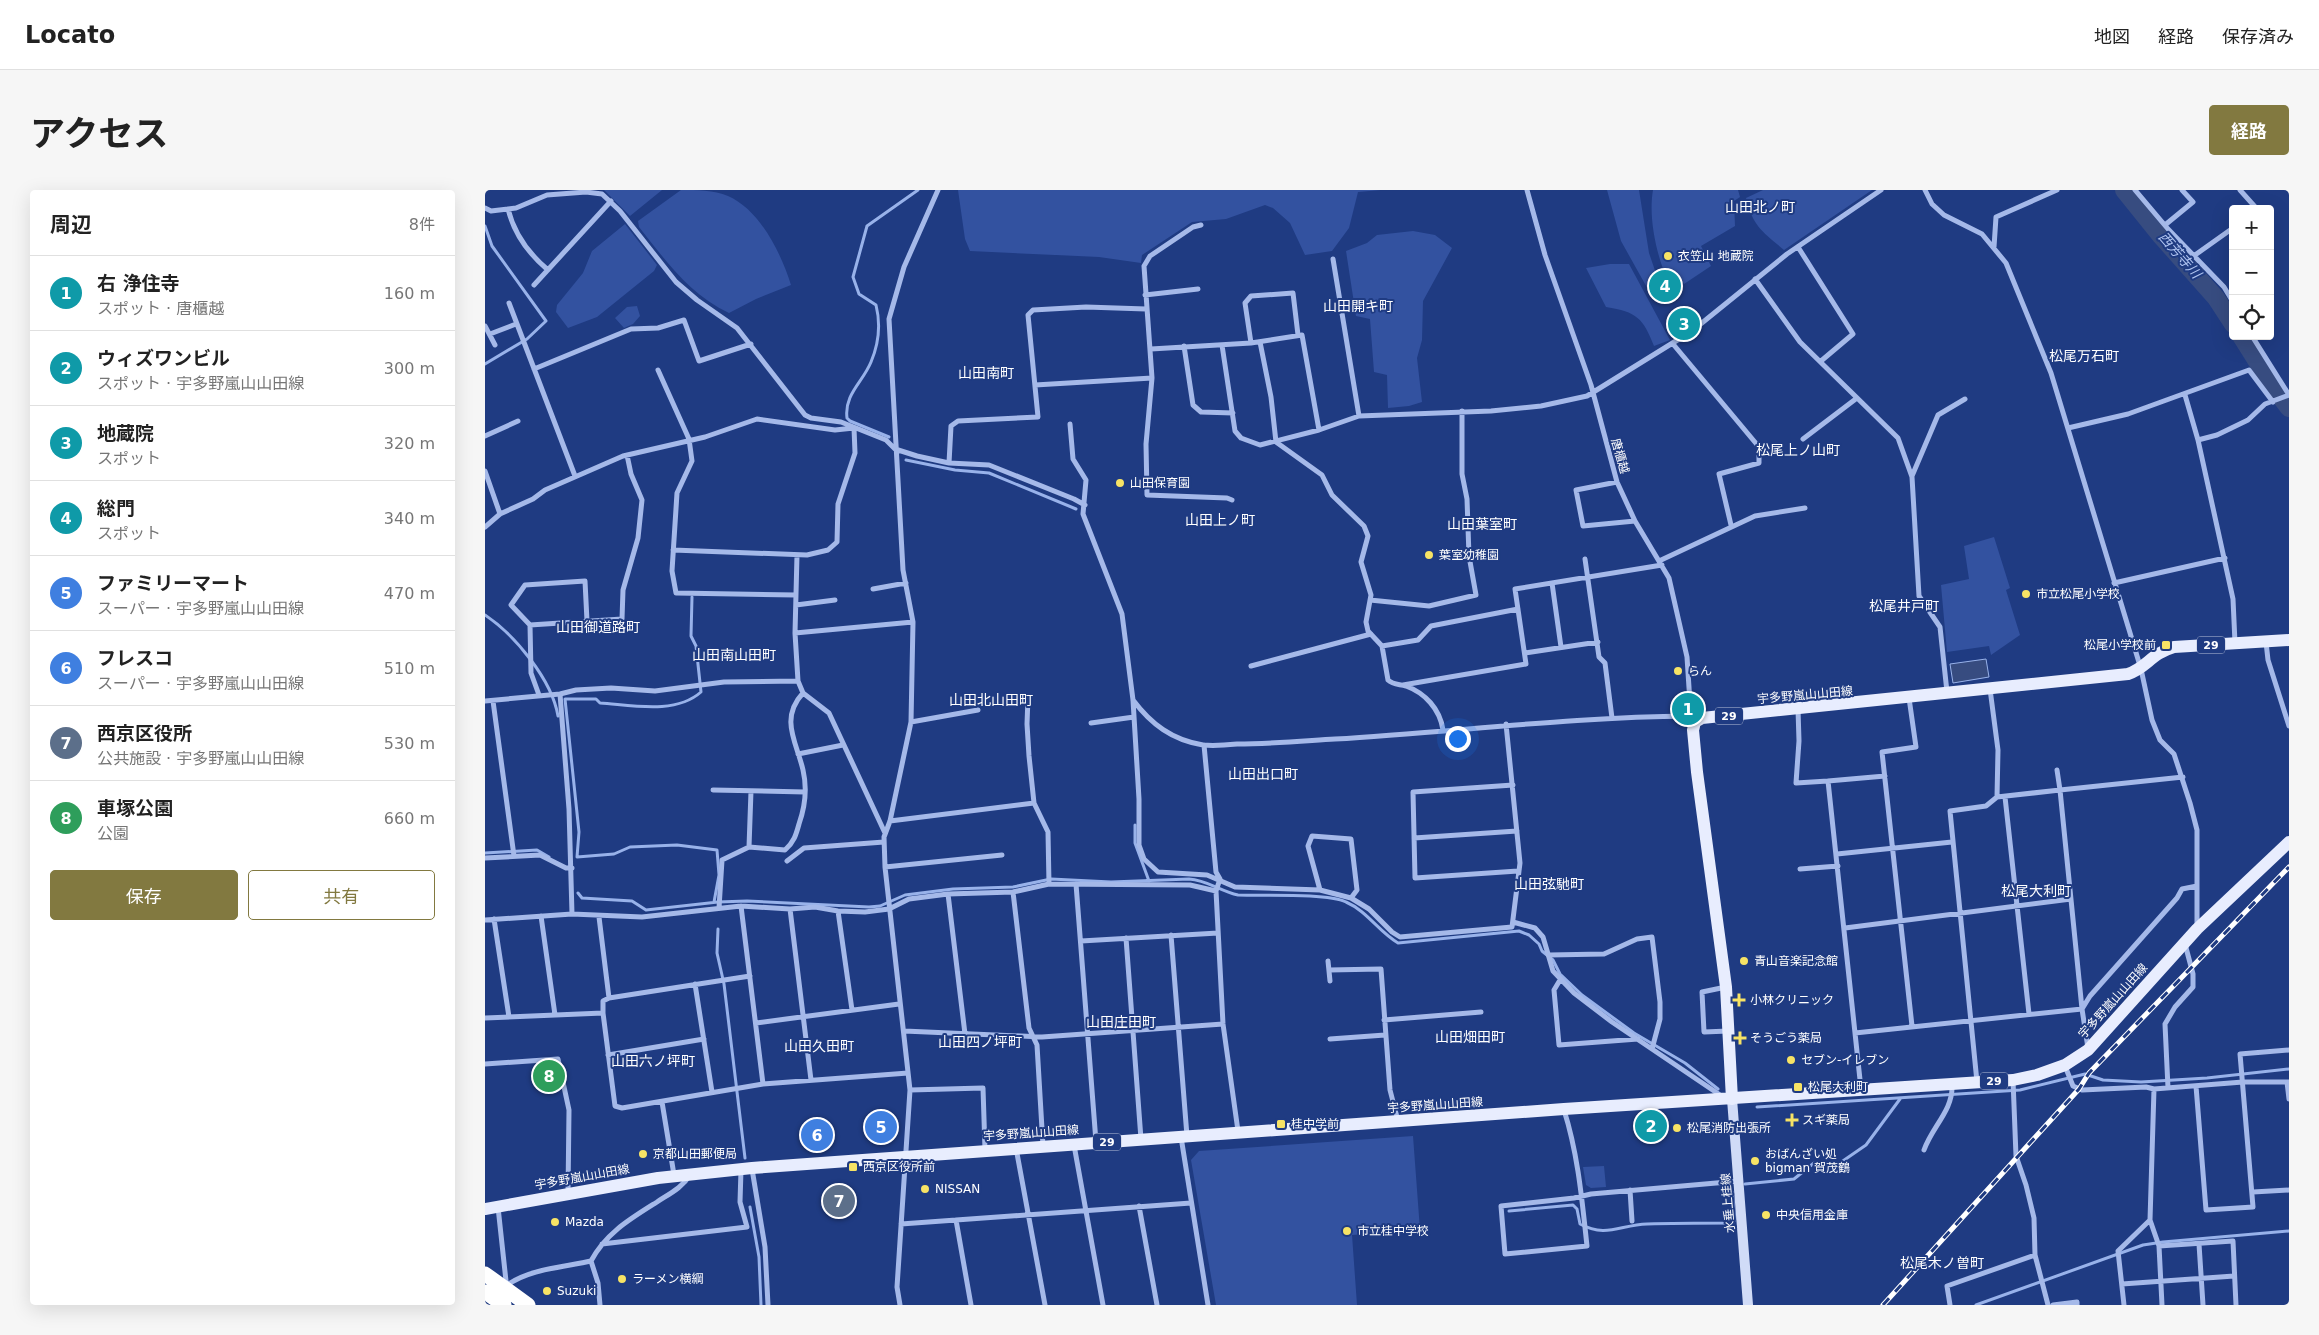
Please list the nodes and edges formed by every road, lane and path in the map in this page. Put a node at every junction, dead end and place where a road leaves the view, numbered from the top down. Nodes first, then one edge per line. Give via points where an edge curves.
1 (938, 190) edge
2 (1527, 190) edge
3 (1881, 190) edge
4 (1925, 190) edge
5 (2057, 190) edge
6 (2135, 190) edge
7 (2182, 190) edge
8 (2240, 190) edge
9 (611, 201) junction
10 (2253, 205) edge
11 (485, 208) edge
12 (508, 209) junction
13 (1201, 225) dead end
14 (2165, 225) junction
15 (2229, 231) edge
16 (1798, 247) junction
17 (1994, 248) junction
18 (2195, 255) junction
19 (1333, 259) dead end
20 (549, 270) junction
21 (1755, 279) junction
22 (533, 285) dead end
23 (1198, 289) dead end
24 (1145, 295) junction
25 (2229, 295) edge
26 (509, 303) dead end
27 (1146, 309) junction
28 (516, 324) junction
29 (485, 326) edge
30 (490, 334) junction
31 (1298, 335) junction
32 (2255, 340) edge
33 (1260, 342) junction
34 (1251, 343) junction
35 (751, 344) junction
36 (1673, 344) junction
37 (495, 345) dead end
38 (1222, 345) junction
39 (1185, 346) junction
40 (1151, 349) junction
41 (1821, 361) junction
42 (534, 369) junction
43 (658, 370) dead end
44 (1152, 378) junction
45 (1035, 385) junction
46 (1592, 392) junction
47 (2185, 395) junction
48 (2289, 395) edge
49 (1857, 398) junction
50 (1965, 398) dead end
51 (2273, 402) junction
52 (1462, 410) junction
53 (1233, 413) junction
54 (1359, 416) junction
55 (518, 421) dead end
56 (1071, 424) dead end
57 (854, 428) junction
58 (2068, 428) junction
59 (1319, 430) junction
60 (485, 436) edge
61 (689, 439) junction
62 (1803, 439) dead end
63 (2198, 440) junction
64 (1276, 442) junction
65 (895, 448) junction
66 (627, 455) junction
67 (949, 463) junction
68 (485, 471) edge
69 (575, 476) junction
70 (1912, 477) junction
71 (1617, 482) junction
72 (1232, 500) dead end
73 (1085, 505) junction
74 (1805, 508) dead end
75 (500, 514) junction
76 (1635, 520) junction
77 (485, 526) edge
78 (1731, 526) junction
79 (673, 550) junction
80 (797, 556) junction
81 (1585, 558) dead end
82 (2225, 558) junction
83 (1660, 563) junction
84 (1587, 578) junction
85 (1552, 583) junction
86 (2115, 583) junction
87 (906, 584) junction
88 (873, 588) dead end
89 (796, 595) junction
90 (835, 600) dead end
91 (1370, 600) junction
92 (796, 605) junction
93 (1518, 609) junction
94 (587, 621) junction
95 (913, 622) junction
96 (530, 624) junction
97 (795, 633) junction
98 (1371, 634) junction
99 (2289, 640) edge
100 (2266, 641) junction
101 (1598, 642) junction
102 (2235, 643) junction
103 (1382, 646) junction
104 (1561, 647) junction
105 (1525, 653) junction
106 (1251, 666) dead end
107 (2141, 669) junction
108 (798, 681) junction
109 (1403, 685) junction
110 (1990, 688) junction
111 (803, 693) junction
112 (1947, 693) junction
113 (560, 694) junction
114 (539, 695) junction
115 (1028, 697) dead end
116 (1909, 698) junction
117 (1133, 700) junction
118 (485, 701) edge
119 (493, 701) junction
120 (1798, 709) junction
121 (978, 710) dead end
122 (1133, 717) junction
123 (1612, 718) junction
124 (1692, 719) junction
125 (911, 722) junction
126 (1091, 723) dead end
127 (1506, 724) junction
128 (2289, 726) edge
129 (1443, 730) junction
130 (843, 745) junction
131 (1204, 745) junction
132 (798, 754) junction
133 (2057, 770) dead end
134 (1885, 776) junction
135 (2183, 777) junction
136 (1828, 781) junction
137 (1513, 785) junction
138 (713, 790) dead end
139 (2060, 790) junction
140 (751, 791) junction
141 (805, 792) junction
142 (1997, 797) junction
143 (2005, 797) junction
144 (1034, 803) junction
145 (890, 821) junction
146 (1517, 831) junction
147 (885, 833) junction
148 (1414, 838) junction
149 (884, 842) junction
150 (1952, 842) junction
151 (2289, 842) edge
152 (749, 847) junction
153 (1893, 848) junction
154 (1837, 854) junction
155 (1002, 855) dead end
156 (514, 856) junction
157 (485, 858) edge
158 (787, 861) dead end
159 (1838, 866) junction
160 (885, 867) junction
161 (572, 868) junction
162 (1800, 869) dead end
163 (1518, 870) junction
164 (1219, 880) junction
165 (1049, 884) junction
166 (1075, 884) junction
167 (2197, 886) junction
168 (1320, 890) junction
169 (1216, 891) junction
170 (1013, 892) junction
171 (948, 894) junction
172 (1351, 898) junction
173 (2071, 899) junction
174 (741, 906) junction
175 (2017, 906) junction
176 (719, 908) junction
177 (790, 909) junction
178 (889, 909) junction
179 (838, 911) junction
180 (1961, 913) junction
181 (573, 914) junction
182 (541, 916) junction
183 (599, 916) junction
184 (494, 919) junction
185 (485, 920) edge
186 (1901, 921) junction
187 (1513, 922) junction
188 (1845, 928) junction
189 (2197, 929) junction
190 (1218, 932) junction
191 (1171, 935) junction
192 (1126, 938) junction
193 (1081, 941) junction
194 (2185, 942) junction
195 (1549, 955) junction
196 (1328, 961) dead end
197 (1329, 970) junction
198 (751, 976) junction
199 (1560, 980) junction
200 (1330, 981) dead end
201 (695, 984) junction
202 (1726, 987) junction
203 (609, 998) junction
204 (899, 1004) junction
205 (2082, 1009) junction
206 (852, 1010) junction
207 (1481, 1012) dead end
208 (603, 1013) junction
209 (2029, 1014) junction
210 (555, 1015) junction
211 (805, 1016) junction
212 (509, 1017) junction
213 (485, 1018) edge
214 (1384, 1020) junction
215 (1972, 1021) junction
216 (756, 1023) junction
217 (1223, 1024) junction
218 (1912, 1026) junction
219 (1179, 1028) junction
220 (903, 1031) junction
221 (1728, 1031) junction
222 (1133, 1032) junction
223 (1855, 1033) junction
224 (965, 1034) junction
225 (1088, 1034) junction
226 (1385, 1035) junction
227 (1032, 1037) junction
228 (704, 1039) junction
229 (1330, 1039) dead end
230 (1639, 1039) junction
231 (1652, 1049) junction
232 (2088, 1050) junction
233 (2289, 1050) edge
234 (609, 1056) junction
235 (485, 1064) edge
236 (2065, 1065) junction
237 (908, 1073) junction
238 (811, 1080) junction
239 (1977, 1082) junction
240 (2243, 1082) junction
241 (2288, 1082) edge
242 (763, 1084) junction
243 (1952, 1084) junction
244 (2196, 1086) junction
245 (2014, 1087) junction
246 (2168, 1088) junction
247 (2154, 1089) junction
248 (910, 1090) junction
249 (1861, 1090) junction
250 (712, 1092) junction
251 (1732, 1099) junction
252 (2289, 1099) edge
253 (662, 1102) junction
254 (1564, 1109) junction
255 (1398, 1121) junction
256 (1239, 1132) junction
257 (1184, 1136) junction
258 (1141, 1139) junction
259 (1096, 1142) junction
260 (1074, 1144) junction
261 (1043, 1146) junction
262 (1016, 1148) junction
263 (985, 1150) junction
264 (1924, 1150) dead end
265 (905, 1156) junction
266 (746, 1169) junction
267 (690, 1175) junction
268 (674, 1176) junction
269 (1739, 1181) junction
270 (1630, 1190) junction
271 (2289, 1190) edge
272 (2253, 1192) junction
273 (567, 1194) junction
274 (1581, 1196) junction
275 (1191, 1202) junction
276 (1139, 1206) junction
277 (491, 1208) edge
278 (1086, 1210) junction
279 (1028, 1215) junction
280 (956, 1220) junction
281 (2149, 1220) junction
282 (1632, 1222) dead end
283 (901, 1224) junction
284 (602, 1244) junction
285 (2199, 1244) junction
286 (2159, 1246) junction
287 (2035, 1255) junction
288 (591, 1261) junction
289 (485, 1274) edge
290 (2234, 1276) junction
291 (2202, 1278) junction
292 (2161, 1281) junction
293 (2122, 1284) junction
294 (503, 1288) junction
295 (485, 1292) edge
296 (521, 1303) edge
297 (504, 1305) edge
298 (600, 1305) edge
299 (768, 1305) edge
300 (900, 1305) edge
301 (971, 1305) edge
302 (1045, 1305) edge
303 (1103, 1305) edge
304 (1157, 1305) edge
305 (1208, 1305) edge
306 (1748, 1305) edge
307 (1950, 1305) edge
308 (2048, 1305) edge
309 (2053, 1305) edge
310 (2077, 1305) edge
311 (2124, 1305) edge
312 (2162, 1305) edge
313 (2203, 1305) edge
314 (2236, 1305) edge

1 - 65 street via 904,267 889,319
2 - 46 street, 唐櫃越 via 1545,255
3 - 16 street
4 - 17 street via 1932,204 1944,215 1981,234
5 - 17 street via 1996,216
6 - 14 street
7 - 14 street via 2193,202
8 - 10 street
9 - 12 street via 602,194 586,192 547,195
9 - 20 street via 584,227
9 - 35 street via 677,282 737,328
11 - 12 street via 491,211
12 - 20 street via 512,224 523,242
13 - 24 street via 1150,256 1145,266
14 - 18 street
15 - 18 street
16 - 21 street
16 - 41 street via 1853,334
17 - 58 street via 2006,263 2017,289 2051,373
18 - 25 street
19 - 54 street
20 - 22 street
21 - 36 street
21 - 41 street via 1800,342
23 - 24 street
24 - 27 street
26 - 28 street
27 - 40 street
27 - 45 street via 1086,307 1033,310 1028,315
28 - 30 street
28 - 42 street
29 - 30 street
30 - 37 street
31 - 33 street
31 - 34 street via 1293,293 1251,296 1245,303
31 - 59 street via 1302,335
32 - 48 street
33 - 34 street
33 - 64 street
34 - 38 street
35 - 42 street via 699,361 684,320 658,328 631,329
35 - 57 street via 805,415
36 - 46 street
36 - 78 street via 1759,447 1759,463 1719,474
38 - 39 street
38 - 53 street
39 - 40 street
39 - 53 street via 1193,405 1201,412
40 - 44 street
41 - 49 street
42 - 69 street
43 - 61 street
44 - 45 street
44 - 72 street via 1146,444 1147,495
45 - 67 street via 1038,418 958,421 951,426
46 - 52 street via 1587,396 1541,406
46 - 71 street, 唐櫃越
47 - 51 street via 2249,370
47 - 58 street via 2128,414
47 - 63 street
48 - 51 street
49 - 62 street
49 - 70 street via 1898,438
50 - 70 street via 1938,415
51 - 63 street via 2265,404 2248,420
52 - 54 street
52 - 91 street via 1462,474 1476,595 1429,606
53 - 64 street via 1235,430 1241,438 1260,445
54 - 59 street
55 - 60 street
56 - 73 street via 1073,459 1086,480
57 - 61 street via 835,430 757,419 705,437
57 - 65 street via 886,440
57 - 80 street via 855,453 838,504 837,542 828,550
58 - 86 street
59 - 64 street
61 - 66 street
61 - 79 street via 692,461 677,493
63 - 82 street
64 - 91 street via 1322,475 1332,495 1364,526 1368,536 1361,562
65 - 67 street
65 - 87 street
66 - 69 street
66 - 94 street via 642,500 638,538 623,590 622,619
67 - 73 street via 989,466
68 - 75 street
69 - 75 street
70 - 112 street via 1919,596 1940,627
71 - 76 street, 唐櫃越
71 - 76 street via 1576,490 1583,526
73 - 117 street via 1083,514 1122,614
74 - 78 street via 1755,516
75 - 77 street
76 - 83 street, 唐櫃越
78 - 83 street
79 - 80 street
79 - 89 street via 676,593
80 - 89 street
81 - 84 street
82 - 86 street
82 - 102 street via 2233,599
83 - 84 street
83 - 124 street, 唐櫃越 via 1669,578 1687,657
84 - 85 street
84 - 101 street
85 - 93 street via 1515,589
85 - 104 street
86 - 107 street
87 - 88 street
87 - 95 street
89 - 92 street
90 - 92 street
91 - 98 street via 1366,622
92 - 97 street
93 - 103 street via 1431,626 1418,640
93 - 105 street
94 - 96 street
94 - 96 street via 585,581 525,585 511,605
95 - 97 street
95 - 125 street
96 - 114 street via 531,673
97 - 108 street
98 - 103 street
98 - 106 street
99 - 100 main road, 宇多野嵐山山田線 / 29
100 - 102 main road, 宇多野嵐山山田線 / 29
100 - 128 street via 2268,660
101 - 104 street
101 - 123 street via 1599,656 1605,663
102 - 107 main road, 宇多野嵐山山田線 / 29 via 2161,651
103 - 109 street via 1387,680
104 - 105 street
105 - 109 street via 1526,664
107 - 110 main road, 宇多野嵐山山田線 / 29 via 2127,674
107 - 135 street via 2152,720 2161,740 2174,754
108 - 111 street
108 - 113 street via 724,682 655,691 576,690
109 - 129 street via 1419,691 1430,702 1442,719
110 - 112 main road, 宇多野嵐山山田線 / 29
110 - 142 street via 1998,750
111 - 130 street via 829,713
111 - 132 street via 793,710 791,724
112 - 116 main road, 宇多野嵐山山田線 / 29
113 - 114 street
113 - 161 street
114 - 119 street
115 - 144 street via 1027,724
116 - 120 main road, 宇多野嵐山山田線 / 29
116 - 134 street via 1916,746 1882,752
117 - 122 street
117 - 131 street via 1148,719 1171,735
118 - 119 street
119 - 156 street
120 - 124 main road, 宇多野嵐山山田線 / 29
120 - 136 street via 1796,783
121 - 125 street
122 - 126 street
122 - 164 street via 1139,845 1144,859 1158,872 1207,875
123 - 124 street
123 - 127 street
124 - 202 main road
125 - 145 street
127 - 129 street
127 - 137 street
129 - 131 street
130 - 132 street
130 - 147 street
131 - 164 street
132 - 141 street
133 - 139 street
134 - 136 street
134 - 153 street
135 - 139 street
135 - 167 street via 2197,830
136 - 154 street
137 - 146 street
137 - 148 street via 1413,792
138 - 140 street
139 - 143 street
139 - 173 street
140 - 141 street
140 - 152 street
141 - 152 street via 793,843 785,850
142 - 143 street
142 - 150 street via 1986,806 1950,811
143 - 175 street
144 - 145 street
144 - 165 street via 1048,832
145 - 147 street
146 - 148 street
146 - 163 street
147 - 149 street
148 - 163 street via 1415,878
149 - 158 street via 804,848
149 - 160 street
150 - 153 street
150 - 180 street
151 - 189 main road, 宇多野嵐山山田線 / 29
152 - 176 street via 722,860
153 - 154 street
153 - 186 street
154 - 159 street
155 - 160 street
156 - 157 street
156 - 161 street via 540,855
159 - 162 street
159 - 188 street
160 - 178 street
161 - 181 street
163 - 187 street
164 - 168 street via 1235,887
164 - 169 street
165 - 166 street
165 - 170 street
166 - 169 street via 1190,886
166 - 193 street
167 - 189 street
167 - 205 street via 2181,889 2177,898
168 - 172 street
168 - 172 street via 1308,846 1312,836 1351,839 1357,890
169 - 190 street
170 - 171 street
170 - 227 street
171 - 178 street via 909,899
171 - 224 street
172 - 187 street via 1401,937 1512,927
173 - 175 street
173 - 205 street
174 - 176 street
174 - 177 street
174 - 198 street
175 - 180 street
175 - 209 street
176 - 183 street via 642,917
177 - 179 street via 815,907
177 - 211 street
178 - 179 street
178 - 204 street
179 - 206 street
180 - 186 street
180 - 215 street
181 - 182 street
181 - 183 street
182 - 184 street
182 - 210 street
183 - 203 street
184 - 185 street
184 - 212 street
186 - 188 street
186 - 218 street
187 - 195 street via 1535,928 1543,937
188 - 223 street
189 - 194 main road, 宇多野嵐山山田線 / 29
190 - 191 street
190 - 217 street
191 - 192 street
191 - 219 street
192 - 193 street
192 - 222 street
193 - 225 street
194 - 232 main road, 宇多野嵐山山田線 / 29
194 - 246 street via 2193,987 2165,1024
195 - 199 street via 1553,971
195 - 231 street via 1604,954 1637,939 1652,937 1661,1002
196 - 197 street
197 - 200 street
197 - 214 street via 1381,969
198 - 201 street
198 - 216 street
199 - 230 street via 1612,1022
199 - 230 street via 1555,990 1559,1045
201 - 203 street
201 - 228 street
202 - 221 main road
202 - 221 street via 1702,992 1704,1032
203 - 208 street via 603,1002
204 - 206 street
204 - 220 street
205 - 209 street
205 - 232 street
206 - 211 street
207 - 214 street
208 - 210 street
208 - 234 street
209 - 215 street
210 - 212 street
211 - 216 street
211 - 238 street
212 - 213 street
214 - 226 street
215 - 218 street
215 - 239 street
216 - 242 street
217 - 219 street
217 - 256 street
218 - 223 street
219 - 222 street
219 - 257 street
220 - 224 street
220 - 237 street
221 - 251 main road
222 - 225 street
222 - 258 street
223 - 249 street
224 - 227 street
225 - 227 street
225 - 259 street
226 - 229 street
226 - 255 street via 1390,1090
227 - 261 street via 1037,1045
228 - 234 street
228 - 250 street
230 - 231 street
231 - 251 street via 1713,1092
232 - 236 main road, 宇多野嵐山山田線 / 29
233 - 240 street via 2241,1054
234 - 253 street via 615,1106 622,1108
235 - 273 street via 559,1059 569,1110
236 - 245 main road, 宇多野嵐山山田線 / 29
236 - 247 street via 2073,1086 2081,1090
237 - 238 street
237 - 248 street
238 - 242 street
239 - 243 main road, 宇多野嵐山山田線 / 29
239 - 245 main road, 宇多野嵐山山田線 / 29
240 - 241 street
240 - 244 street
240 - 272 street
241 - 252 street
242 - 250 street
243 - 249 main road, 宇多野嵐山山田線 / 29
243 - 264 street via 1953,1099
244 - 246 street
244 - 272 street via 2206,1210 2253,1208
245 - 287 street via 2016,1156 2034,1218
246 - 247 street
247 - 281 street
248 - 263 street via 983,1088
248 - 265 street
249 - 251 main road, 宇多野嵐山山田線 / 29
250 - 253 street
251 - 254 main road, 宇多野嵐山山田線 / 29
251 - 269 main road, 水垂上桂線
253 - 268 street
254 - 255 main road, 宇多野嵐山山田線 / 29
254 - 274 street via 1574,1141
255 - 256 main road, 宇多野嵐山山田線 / 29
256 - 257 main road, 宇多野嵐山山田線 / 29
257 - 258 main road, 宇多野嵐山山田線 / 29
257 - 275 street
258 - 259 main road, 宇多野嵐山山田線 / 29
259 - 260 main road, 宇多野嵐山山田線 / 29
260 - 261 main road, 宇多野嵐山山田線 / 29
260 - 278 street
261 - 262 main road, 宇多野嵐山山田線 / 29
262 - 263 main road, 宇多野嵐山山田線 / 29
262 - 279 street
263 - 265 main road, 宇多野嵐山山田線 / 29
265 - 266 main road, 宇多野嵐山山田線 / 29
265 - 283 street
266 - 267 main road, 宇多野嵐山山田線 / 29
266 - 284 street via 740,1202 747,1227
266 - 299 street via 765,1247
267 - 268 main road, 宇多野嵐山山田線 / 29
267 - 284 street via 677,1190 610,1233
268 - 273 main road, 宇多野嵐山山田線 / 29
269 - 270 street
269 - 306 main road, 水垂上桂線
270 - 274 street
270 - 282 street
271 - 272 street
273 - 277 main road, 宇多野嵐山山田線 / 29
274 - 274 street via 1587,1246 1505,1254 1501,1206
275 - 276 street
275 - 305 street
276 - 278 street
276 - 304 street
277 - 294 street via 506,1280
278 - 279 street
278 - 303 street
279 - 280 street
279 - 302 street
280 - 283 street
280 - 301 street
281 - 286 street
281 - 293 street via 2118,1251
283 - 300 street via 897,1287
284 - 288 street
285 - 286 street
285 - 290 street via 2233,1241
285 - 291 street
286 - 292 street
287 - 307 street via 1947,1286
287 - 308 street
288 - 294 street via 528,1275
288 - 298 street
289 - 294 highway
290 - 291 street
290 - 314 street
291 - 292 street
291 - 313 street
292 - 293 street
292 - 312 street
293 - 311 street
294 - 296 highway
295 - 297 highway
309 - 310 street via 2077,1302

